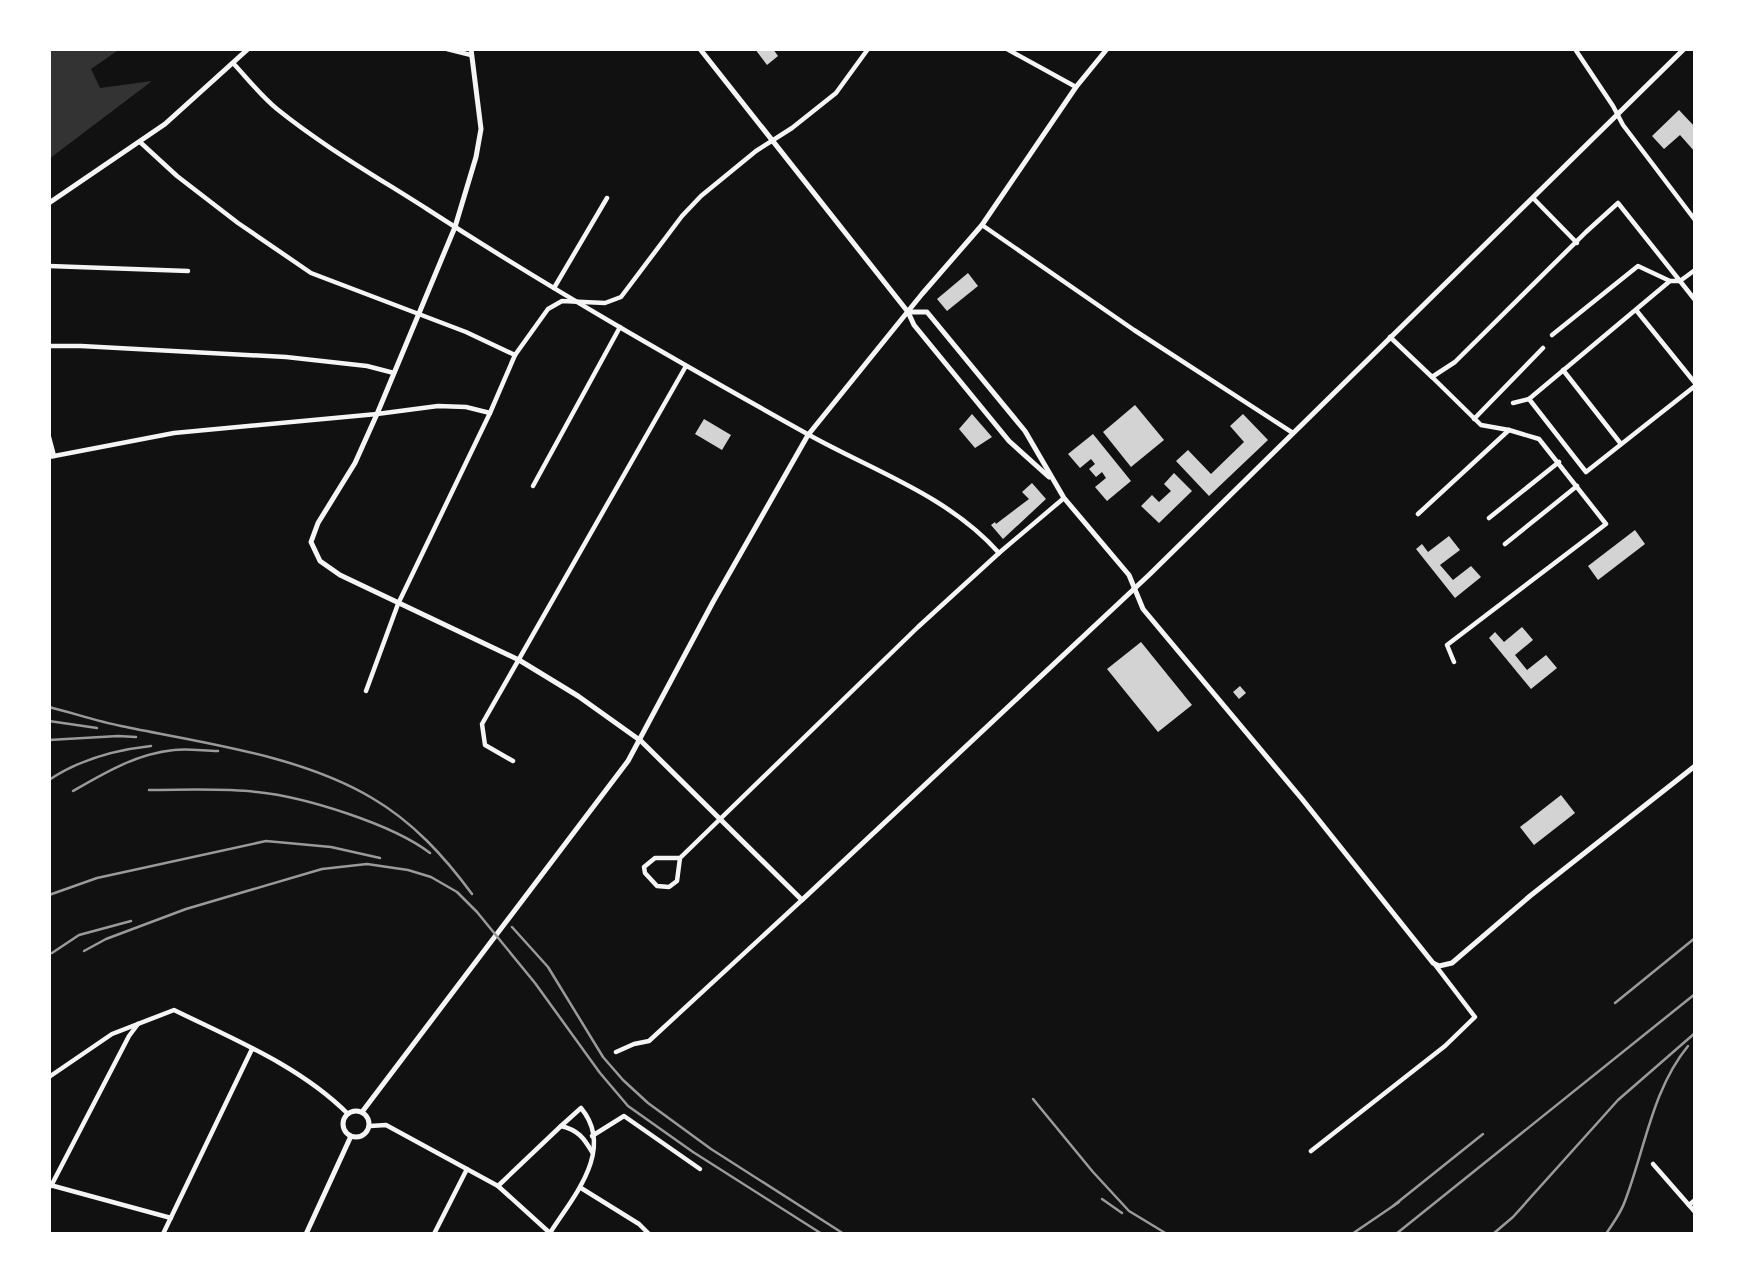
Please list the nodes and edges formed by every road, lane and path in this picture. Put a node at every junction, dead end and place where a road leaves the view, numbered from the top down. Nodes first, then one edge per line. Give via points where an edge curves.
1 (248, 49) edge
2 (447, 49) edge
3 (700, 49) edge
4 (868, 49) edge
5 (1007, 49) edge
6 (1107, 49) edge
7 (1575, 49) edge
8 (1684, 49) edge
9 (471, 52) edge
10 (233, 63) junction
11 (1076, 87) junction
12 (1618, 114) junction
13 (773, 141) junction
14 (140, 142) junction
15 (607, 198) dead end
16 (1534, 199) junction
17 (49, 203) edge
18 (1695, 220) edge
19 (982, 226) junction
20 (455, 227) junction
21 (1577, 243) junction
22 (49, 266) edge
23 (1695, 270) edge
24 (188, 271) dead end
25 (1670, 281) junction
26 (1680, 281) junction
27 (554, 288) junction
28 (1695, 300) edge
29 (579, 301) junction
30 (1636, 310) junction
31 (908, 312) junction
32 (419, 314) junction
33 (620, 327) junction
34 (1552, 335) dead end
35 (1390, 337) junction
36 (49, 346) edge
37 (1543, 348) dead end
38 (515, 355) junction
39 (686, 366) junction
40 (1563, 370) junction
41 (394, 373) junction
42 (1432, 377) junction
43 (1695, 385) edge
44 (1529, 399) junction
45 (1513, 403) dead end
46 (377, 414) junction
47 (490, 414) junction
48 (1474, 419) junction
49 (1510, 430) junction
50 (1294, 433) junction
51 (808, 435) junction
52 (49, 436) edge
53 (1621, 444) junction
54 (52, 457) edge
55 (1559, 462) junction
56 (1054, 482) junction
57 (533, 486) dead end
58 (1577, 486) junction
59 (1064, 498) junction
60 (1418, 514) dead end
61 (1489, 518) dead end
62 (1505, 544) dead end
63 (999, 553) junction
64 (1135, 589) junction
65 (398, 604) junction
66 (519, 660) junction
67 (1454, 662) dead end
68 (366, 691) dead end
69 (641, 741) junction
70 (513, 761) dead end
71 (1695, 766) edge
72 (719, 818) junction
73 (680, 858) junction
74 (802, 900) junction
75 (1433, 963) junction
76 (139, 1023) junction
77 (252, 1049) junction
78 (616, 1052) dead end
79 (49, 1077) edge
80 (362, 1112) junction
81 (348, 1114) junction
82 (370, 1126) junction
83 (561, 1126) junction
84 (351, 1136) junction
85 (592, 1137) junction
86 (1311, 1151) dead end
87 (592, 1153) junction
88 (1653, 1164) dead end
89 (467, 1169) junction
90 (700, 1169) dead end
91 (50, 1185) edge
92 (498, 1186) junction
93 (581, 1188) junction
94 (1695, 1200) edge
95 (1689, 1205) junction
96 (1695, 1212) edge
97 (171, 1218) junction
98 (163, 1234) edge
99 (306, 1234) edge
100 (434, 1234) edge
101 (551, 1234) edge
102 (649, 1234) edge

1 - 10 main road
2 - 9 street
3 - 13 main road
4 - 13 street via 836,93
5 - 11 street
6 - 11 main road
7 - 12 street
8 - 12 main road
9 - 20 main road via 481,129
10 - 14 main road
10 - 20 street via 276,108
11 - 19 main road
12 - 16 main road
12 - 18 street
13 - 29 street via 701,196 621,297 605,303
13 - 31 main road
14 - 17 main road
14 - 32 street via 238,223 311,272
15 - 27 street
16 - 21 street
16 - 35 main road
19 - 31 main road
19 - 50 street
20 - 27 street
20 - 32 main road
21 - 26 street via 1618,203
21 - 42 street via 1455,362
22 - 24 street
23 - 26 street
25 - 26 street
25 - 30 street
25 - 34 street via 1638,266
26 - 28 street
27 - 29 street
29 - 33 street
29 - 38 street via 562,301 548,309
30 - 40 street
30 - 43 street
31 - 51 main road
31 - 56 main road via 1009,441
31 - 56 main road via 927,312 1025,431
32 - 38 street
32 - 41 main road
33 - 39 street
33 - 57 street
35 - 42 street
35 - 50 main road
36 - 41 street via 286,357
37 - 48 street
38 - 47 street
39 - 51 street
39 - 66 street
40 - 44 street
40 - 53 street
41 - 46 main road
42 - 48 street
43 - 53 street
44 - 45 street
44 - 53 street via 1586,472
46 - 47 street via 438,406
46 - 54 street via 174,433
46 - 65 main road via 311,542 320,561
47 - 65 street
48 - 49 street via 1481,425
49 - 55 street via 1539,439
49 - 60 street
50 - 64 main road
51 - 63 street via 963,517
51 - 69 main road via 713,601
52 - 54 street
55 - 58 street
55 - 61 street
56 - 59 main road
58 - 62 street
58 - 67 street via 1606,524 1447,645
59 - 63 street
59 - 64 main road via 1129,575
63 - 72 street
64 - 74 main road
64 - 75 main road via 1143,609
65 - 66 main road
65 - 68 street
66 - 69 main road
66 - 70 street via 482,724 485,745
69 - 72 main road
69 - 80 main road
71 - 75 main road via 1452,963
72 - 73 street
72 - 74 main road
73 - 73 street via 655,858 644,867 645,873 657,886 669,887 677,881
74 - 78 street via 649,1041
75 - 86 street via 1475,1017 1446,1046
76 - 77 street via 174,1010
76 - 79 street via 112,1034
76 - 91 street
77 - 81 street via 328,1094
77 - 97 street
80 - 81 main road
80 - 82 main road
81 - 84 main road via 343,1126
82 - 84 main road via 363,1135
82 - 89 street via 386,1125
83 - 85 street via 580,1108
83 - 87 street via 584,1137
83 - 92 street
84 - 99 main road
85 - 87 street
85 - 90 street via 624,1116
87 - 93 street
88 - 95 street
89 - 92 street
89 - 100 street
91 - 97 street
92 - 101 street
93 - 101 street
93 - 102 street
94 - 95 street
95 - 96 street
97 - 98 street

